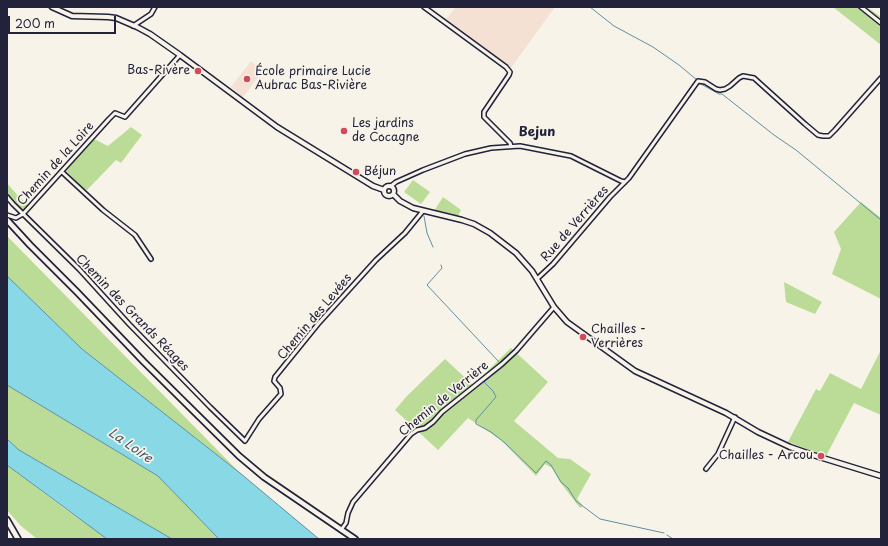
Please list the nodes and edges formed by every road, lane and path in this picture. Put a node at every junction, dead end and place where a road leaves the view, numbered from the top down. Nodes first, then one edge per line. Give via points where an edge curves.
1 (52, 7) edge
2 (155, 7) edge
3 (424, 7) edge
4 (861, 7) edge
5 (881, 23) edge
6 (133, 26) junction
7 (180, 55) junction
8 (881, 78) edge
9 (511, 146) junction
10 (62, 172) junction
11 (625, 182) junction
12 (392, 186) junction
13 (384, 190) junction
14 (394, 195) junction
15 (7, 196) edge
16 (423, 211) junction
17 (23, 214) junction
18 (7, 215) edge
19 (7, 220) edge
20 (151, 259) dead end
21 (538, 278) junction
22 (554, 306) junction
23 (735, 417) junction
24 (246, 442) joint
25 (706, 468) dead end
26 (881, 476) edge
27 (7, 520) edge
28 (341, 530) junction
29 (18, 539) edge
30 (355, 539) edge

1 - 6 street via 72,16 116,18
2 - 6 street via 151,14
3 - 9 street via 510,72 484,112 484,117
4 - 5 street
6 - 7 street via 150,34
7 - 10 street, Chemin de la Loire via 125,117 115,113
7 - 13 street via 277,127 373,186
8 - 11 street, Rue de Verrières via 829,136 818,135 754,78 743,76 720,90 698,81
9 - 11 street via 571,156
9 - 12 street via 481,150 446,161 402,179
10 - 17 street, Chemin de la Loire
10 - 20 street via 107,213 136,235
11 - 21 street, Rue de Verrières
12 - 13 street
12 - 14 street
13 - 14 street via 388,196
14 - 16 street via 404,204
15 - 17 street, Chemin des Grands Réages
16 - 21 street via 453,217 490,233 505,244
16 - 24 street, Chemin des Levées via 318,324 275,377 274,381 281,394 259,419
17 - 18 street, Chemin de la Loire via 16,218
17 - 24 street, Chemin des Grands Réages
19 - 28 main road via 239,456 264,477
21 - 22 street
22 - 23 street via 567,322 635,371
22 - 28 street, Chemin de Verrière via 502,364 433,422 411,434 353,502
23 - 25 street via 718,454
23 - 26 street via 758,432 801,451
27 - 29 main road
28 - 30 main road

